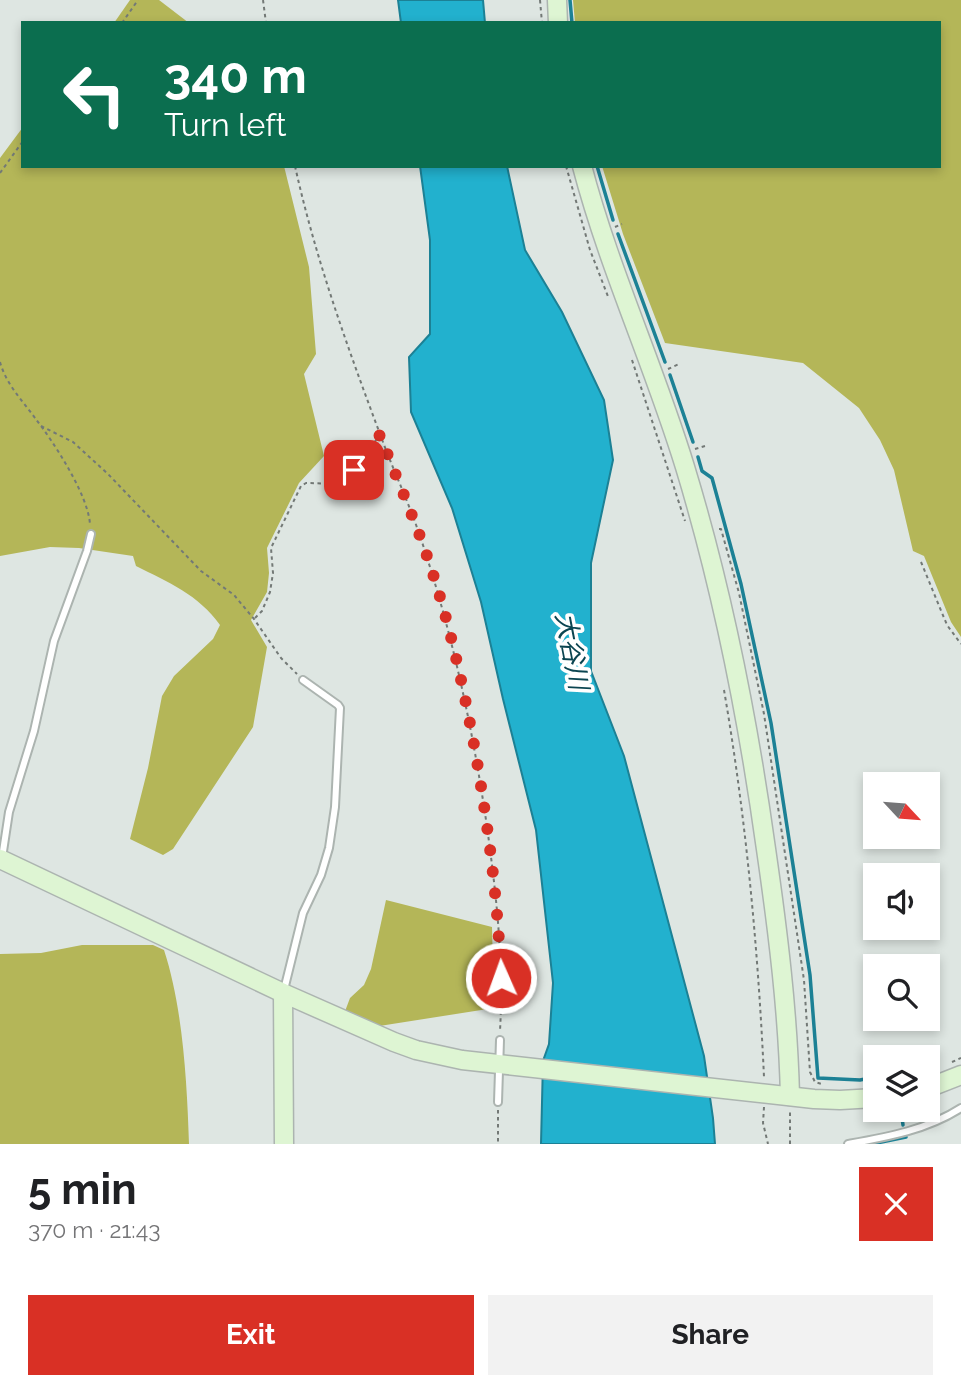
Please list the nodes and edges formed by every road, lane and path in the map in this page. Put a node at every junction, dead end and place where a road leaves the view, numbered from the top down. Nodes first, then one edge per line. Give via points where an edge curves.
1 (138, 0) edge
2 (263, 0) edge
3 (540, 0) edge
4 (557, 0) edge
5 (123, 21) edge
6 (266, 21) edge
7 (542, 21) edge
8 (558, 21) edge
9 (21, 144) edge
10 (295, 168) edge
11 (567, 168) edge
12 (583, 168) edge
13 (0, 173) edge
14 (609, 298) dead end
15 (631, 359) dead end
16 (0, 362) edge
17 (41, 426) junction
18 (380, 435) junction
19 (685, 521) dead end
20 (703, 530) junction
21 (91, 534) joint
22 (921, 562) dead end
23 (254, 619) junction
24 (961, 644) edge
25 (303, 680) joint
26 (723, 682) dead end
27 (1, 859) edge
28 (283, 993) junction
29 (500, 1040) joint
30 (500, 1064) junction
31 (961, 1075) edge
32 (940, 1083) edge
33 (830, 1085) dead end
34 (762, 1094) junction
35 (790, 1096) junction
36 (863, 1099) edge
37 (498, 1102) joint
38 (961, 1108) edge
39 (284, 1144) edge
40 (498, 1144) edge
41 (768, 1144) edge
42 (790, 1144) edge
43 (848, 1144) edge

1 - 5 path
2 - 6 path
3 - 7 path
4 - 8 street
9 - 13 path
10 - 18 path via 306,216
11 - 14 path
12 - 20 street
15 - 19 path
16 - 17 path via 4,377
17 - 21 path via 85,503
17 - 23 path via 73,442
18 - 23 path via 342,484 301,486 271,548 270,592
18 - 29 path via 421,540 461,675 495,880
20 - 33 path via 721,529 739,593 764,714 798,936 810,1072 815,1082
20 - 35 street via 738,676 760,806 784,979
21 - 27 lane via 54,641
22 - 24 path via 947,625
23 - 25 path
25 - 28 lane via 340,708 335,807 327,859 303,913
26 - 34 path via 752,905
27 - 28 street
28 - 30 street via 416,1050
28 - 39 street
29 - 30 lane
30 - 34 street
30 - 37 lane
31 - 32 street
34 - 35 street
34 - 41 path
35 - 36 street
35 - 42 path
37 - 40 path
38 - 43 lane via 925,1126

